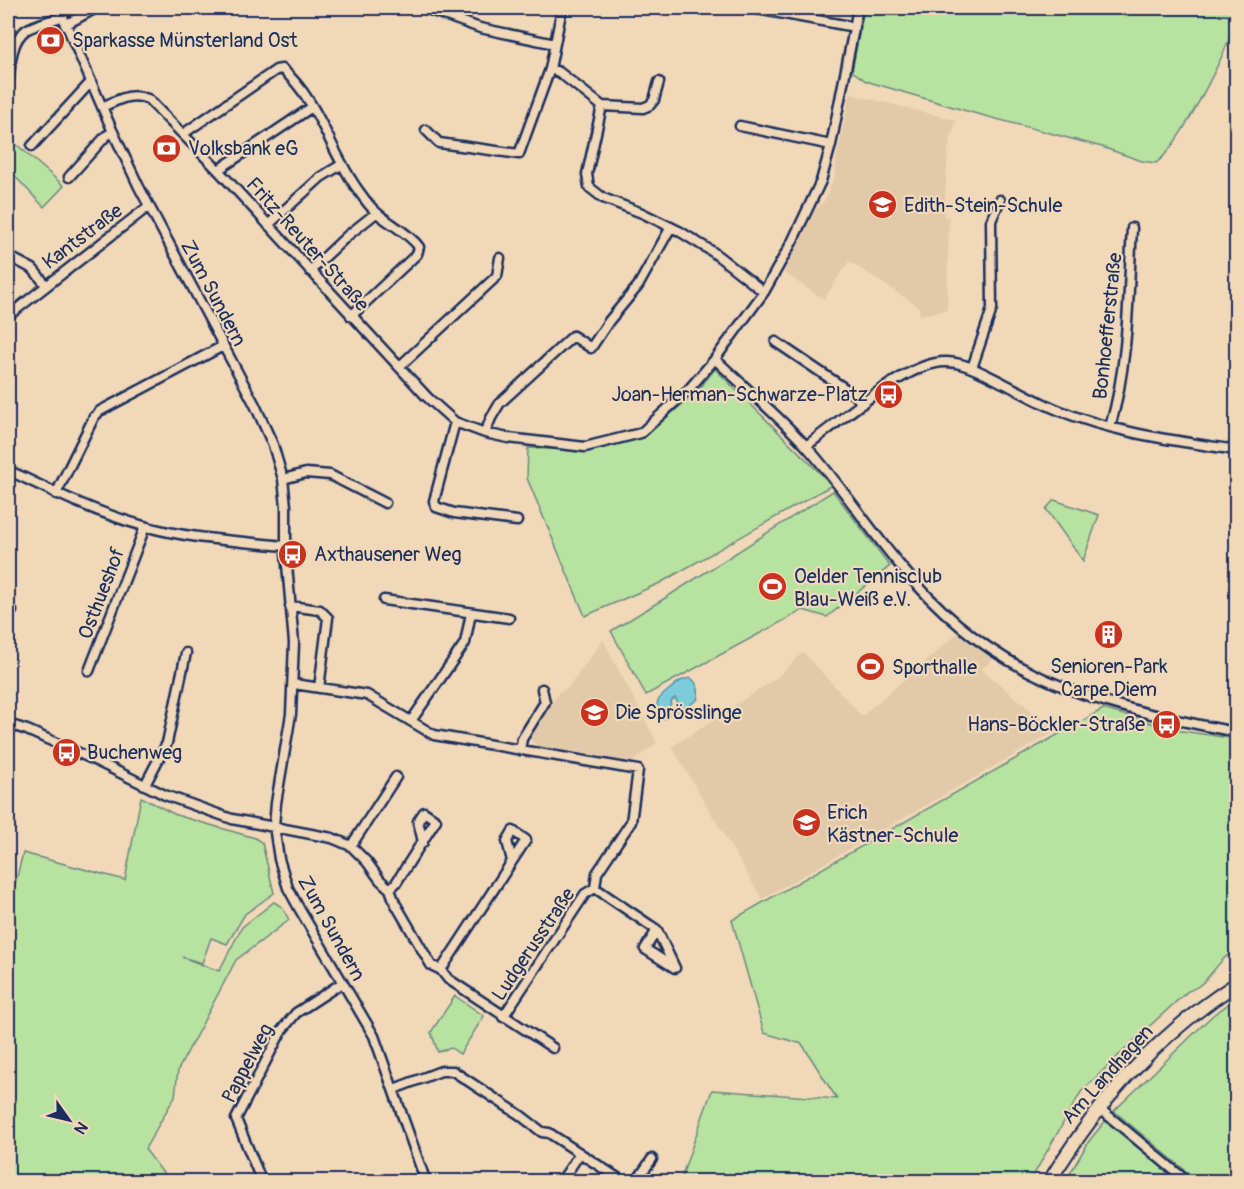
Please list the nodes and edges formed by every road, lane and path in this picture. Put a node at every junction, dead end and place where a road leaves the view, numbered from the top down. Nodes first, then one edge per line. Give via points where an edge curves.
1 (58, 8) edge
2 (96, 8) edge
3 (424, 8) edge
4 (562, 8) edge
5 (751, 8) edge
6 (858, 8) edge
7 (63, 21) junction
8 (855, 27) junction
9 (555, 44) junction
10 (550, 69) junction
11 (91, 82) junction
12 (659, 82) dead end
13 (8, 92) edge
14 (602, 106) junction
15 (312, 107) junction
16 (102, 108) junction
17 (740, 126) dead end
18 (426, 130) dead end
19 (113, 132) junction
20 (183, 134) junction
21 (831, 145) junction
22 (32, 146) dead end
23 (341, 165) junction
24 (218, 170) junction
25 (69, 177) dead end
26 (1000, 200) dead end
27 (149, 206) junction
28 (376, 213) junction
29 (268, 225) junction
30 (671, 227) junction
31 (1132, 228) dead end
32 (8, 256) edge
33 (500, 258) dead end
34 (310, 271) junction
35 (46, 285) junction
36 (764, 292) junction
37 (8, 316) edge
38 (351, 316) junction
39 (776, 342) dead end
40 (223, 346) junction
41 (715, 358) junction
42 (400, 366) junction
43 (972, 368) junction
44 (862, 404) junction
45 (454, 422) junction
46 (1110, 427) junction
47 (485, 433) junction
48 (806, 446) junction
49 (1236, 450) edge
50 (8, 470) edge
51 (283, 479) junction
52 (56, 494) junction
53 (385, 503) dead end
54 (517, 520) dead end
55 (145, 527) junction
56 (285, 546) junction
57 (384, 600) dead end
58 (290, 606) junction
59 (471, 613) junction
60 (509, 618) dead end
61 (186, 653) dead end
62 (89, 671) dead end
63 (294, 684) junction
64 (319, 688) junction
65 (542, 689) dead end
66 (411, 721) junction
67 (8, 724) edge
68 (1236, 732) edge
69 (520, 750) junction
70 (396, 777) dead end
71 (145, 785) junction
72 (274, 826) junction
73 (423, 842) dead end
74 (351, 846) junction
75 (512, 861) dead end
76 (595, 888) junction
77 (390, 889) junction
78 (657, 930) dead end
79 (441, 970) junction
80 (342, 982) junction
81 (1236, 984) edge
82 (503, 1017) junction
83 (553, 1048) dead end
84 (394, 1089) junction
85 (1099, 1108) junction
86 (580, 1153) junction
87 (652, 1159) dead end
88 (262, 1182) edge
89 (426, 1182) edge
90 (561, 1182) edge
91 (624, 1182) edge
92 (636, 1182) edge
93 (1049, 1182) edge
94 (1188, 1182) edge

1 - 7 street, Zum Sundern
2 - 7 street
3 - 9 street via 480,28
4 - 9 street
5 - 8 street
6 - 8 street, Fritz-Reuter-Straße
7 - 11 street, Zum Sundern
7 - 13 street via 27,30 19,36
8 - 21 street, Fritz-Reuter-Straße
9 - 10 street
10 - 14 street
10 - 18 street via 519,154 440,142
11 - 16 street, Zum Sundern
11 - 22 street
12 - 14 street via 654,100 643,108
14 - 30 street via 587,174 589,187 603,198
15 - 20 street via 291,77 282,69 276,70
15 - 23 street
15 - 24 street
16 - 19 street, Zum Sundern
16 - 20 street, Fritz-Reuter-Straße via 137,95 148,99
17 - 21 street
19 - 25 street
19 - 27 street, Zum Sundern
20 - 24 street, Fritz-Reuter-Straße
21 - 36 street, Fritz-Reuter-Straße via 821,181
23 - 28 street
23 - 29 street via 321,177
24 - 29 street, Fritz-Reuter-Straße
26 - 43 street via 991,221 992,309
27 - 35 street, Kantstraße
27 - 40 street, Zum Sundern
28 - 34 street
28 - 38 street via 417,244 419,250
29 - 34 street, Fritz-Reuter-Straße
30 - 36 street via 713,252
30 - 47 street via 638,286 591,348 573,336 501,403
31 - 46 street, Bonhoefferstraße via 1123,369
32 - 35 street via 33,269
33 - 42 street via 498,276
34 - 38 street, Fritz-Reuter-Straße
35 - 37 street, Kantstraße
36 - 41 street, Fritz-Reuter-Straße
38 - 42 street, Fritz-Reuter-Straße
39 - 44 street
40 - 51 street, Zum Sundern via 255,405
40 - 52 street via 100,411
41 - 47 street, Fritz-Reuter-Straße via 689,390 641,433 585,447
41 - 48 street
42 - 45 street, Fritz-Reuter-Straße
43 - 44 street via 950,362 919,368
43 - 46 street via 1059,411
44 - 48 street
45 - 47 street, Fritz-Reuter-Straße
45 - 54 street via 434,501 436,507 454,513
46 - 49 street
48 - 68 street via 901,567 936,605 990,647 1068,689
50 - 52 street
51 - 53 street via 306,473 330,475
51 - 56 street, Zum Sundern
52 - 55 street
55 - 56 street
55 - 62 street, Osthueshof
56 - 58 street, Zum Sundern
57 - 59 street
58 - 63 street, Zum Sundern
58 - 64 street via 320,610 328,618
59 - 60 street
59 - 66 street via 465,643
61 - 71 street via 167,743
63 - 64 street, Ludgerusstraße
63 - 72 street, Zum Sundern
64 - 66 street, Ludgerusstraße via 367,695
65 - 69 street via 545,702 522,739
66 - 69 street, Ludgerusstraße via 434,735
67 - 71 street
69 - 76 street, Ludgerusstraße via 638,770 631,822 597,873
70 - 74 street
71 - 72 street via 232,819
72 - 74 street
72 - 80 street, Zum Sundern via 288,888
73 - 77 street
74 - 77 street
75 - 79 street
76 - 78 street
76 - 82 street, Ludgerusstraße via 585,894
77 - 79 street via 431,964
79 - 82 street
80 - 84 street, Zum Sundern via 374,1036
80 - 88 street, Pappelweg via 296,1013 282,1030 236,1119
81 - 85 street, Am Landhagen via 1155,1045
82 - 83 street
84 - 86 street via 441,1071 453,1071
84 - 89 street, Zum Sundern
85 - 93 street, Am Landhagen
85 - 94 street
86 - 90 street
86 - 91 street
87 - 92 street

